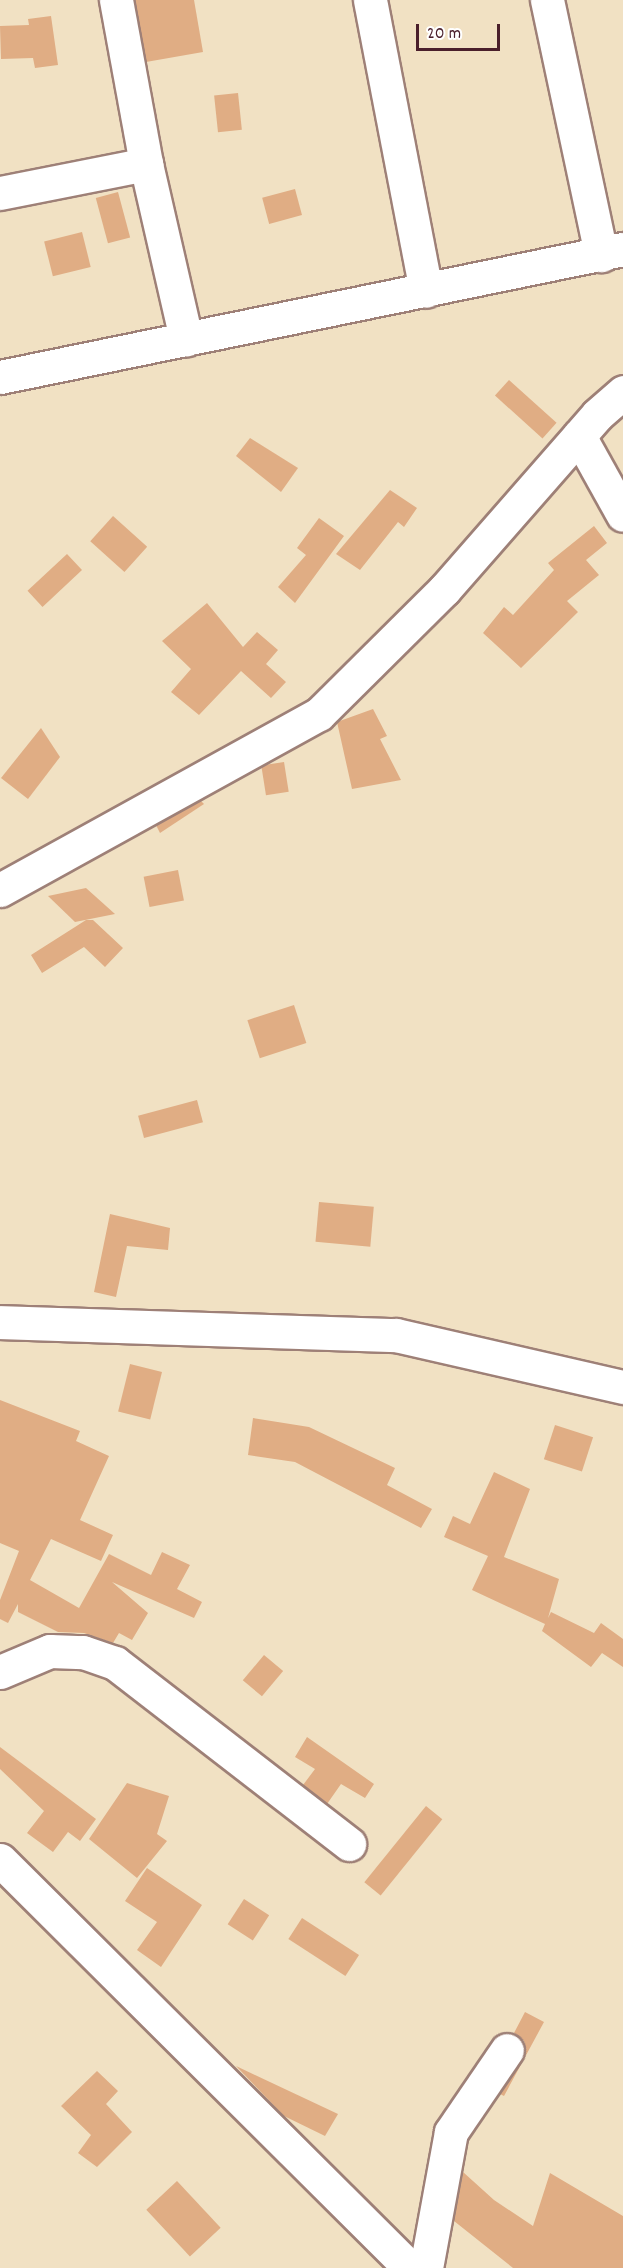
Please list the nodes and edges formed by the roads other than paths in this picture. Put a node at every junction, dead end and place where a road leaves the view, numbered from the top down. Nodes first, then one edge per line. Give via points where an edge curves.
1 (117, 0) edge
2 (370, 0) edge
3 (547, 0) edge
4 (146, 164) junction
5 (0, 193) edge
6 (612, 252) edge
7 (426, 291) junction
8 (186, 339) junction
9 (0, 376) edge
10 (623, 392) edge
11 (579, 436) junction
12 (623, 515) edge
13 (0, 890) edge
14 (0, 1322) edge
15 (623, 1387) edge
16 (0, 1672) edge
17 (349, 1844) dead end
18 (0, 1860) edge
19 (507, 2050) dead end
20 (410, 2268) edge
21 (426, 2268) edge

1 - 4 street
2 - 7 street
3 - 6 street
4 - 5 street
4 - 8 street
6 - 7 street
7 - 8 street
8 - 9 street
10 - 11 street
11 - 12 street
11 - 13 street via 444,590 319,714
14 - 15 street via 396,1335
16 - 17 street via 50,1651 83,1652 115,1663
18 - 20 street
19 - 21 street via 451,2132

